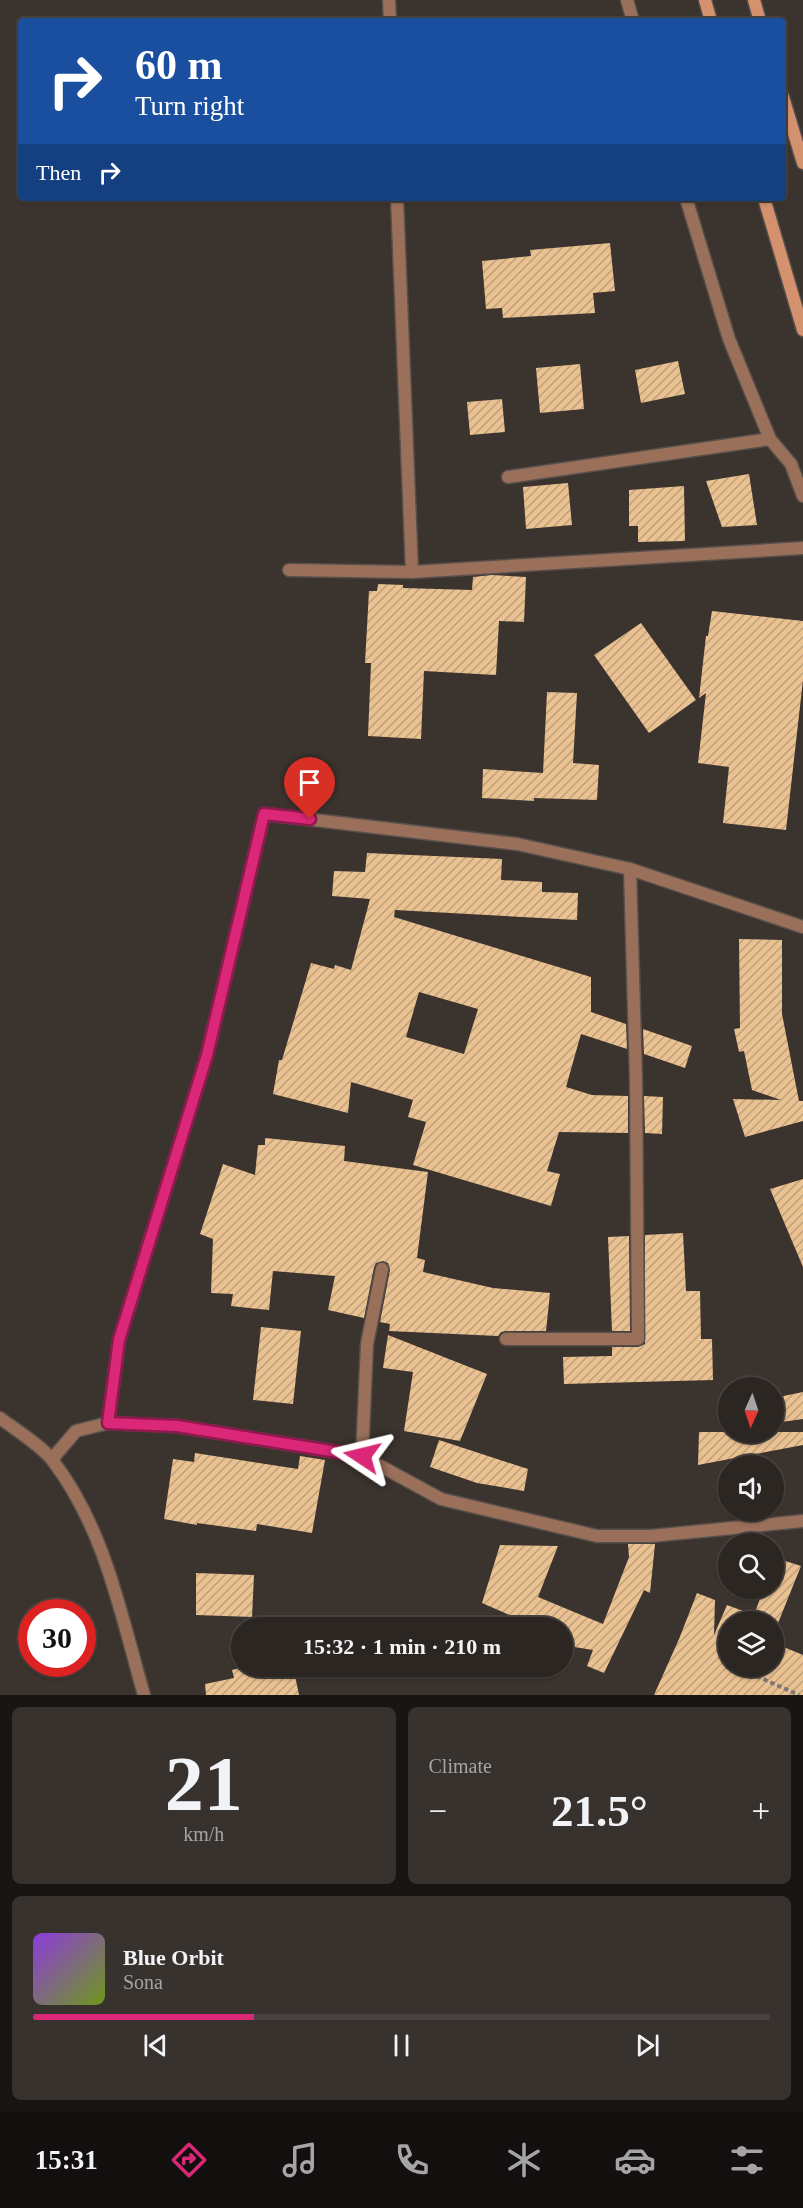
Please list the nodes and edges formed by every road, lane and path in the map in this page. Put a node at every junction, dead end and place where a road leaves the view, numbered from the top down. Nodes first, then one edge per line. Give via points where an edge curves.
1 (389, 0) edge
2 (627, 0) edge
3 (705, 0) edge
4 (754, 0) edge
5 (390, 18) edge
6 (632, 18) edge
7 (710, 18) edge
8 (759, 18) edge
9 (786, 107) edge
10 (803, 163) edge
11 (397, 201) edge
12 (687, 201) edge
13 (765, 201) edge
14 (803, 330) edge
15 (770, 439) junction
16 (508, 477) dead end
17 (803, 496) edge
18 (803, 548) edge
19 (289, 570) dead end
20 (412, 572) junction
21 (630, 869) junction
22 (803, 927) edge
23 (382, 1269) dead end
24 (506, 1339) dead end
25 (0, 1418) edge
26 (108, 1423) junction
27 (362, 1456) junction
28 (52, 1459) junction
29 (803, 1521) edge
30 (759, 1677) edge
31 (144, 1695) edge
32 (799, 1695) edge

1 - 5 street
2 - 6 street
3 - 7 main road
4 - 8 main road
9 - 10 main road
11 - 20 street
12 - 15 street via 727,333
13 - 14 main road
15 - 16 street
15 - 17 street via 791,464
18 - 20 street
19 - 20 street
21 - 22 street
21 - 24 street via 638,1339
21 - 26 street via 517,844 264,814 207,1055 119,1340
23 - 27 street via 368,1344
25 - 28 street
26 - 27 street via 177,1426
26 - 28 street via 76,1431
27 - 29 street via 441,1499 597,1536 651,1536
28 - 31 street via 85,1511 106,1564
30 - 32 path

